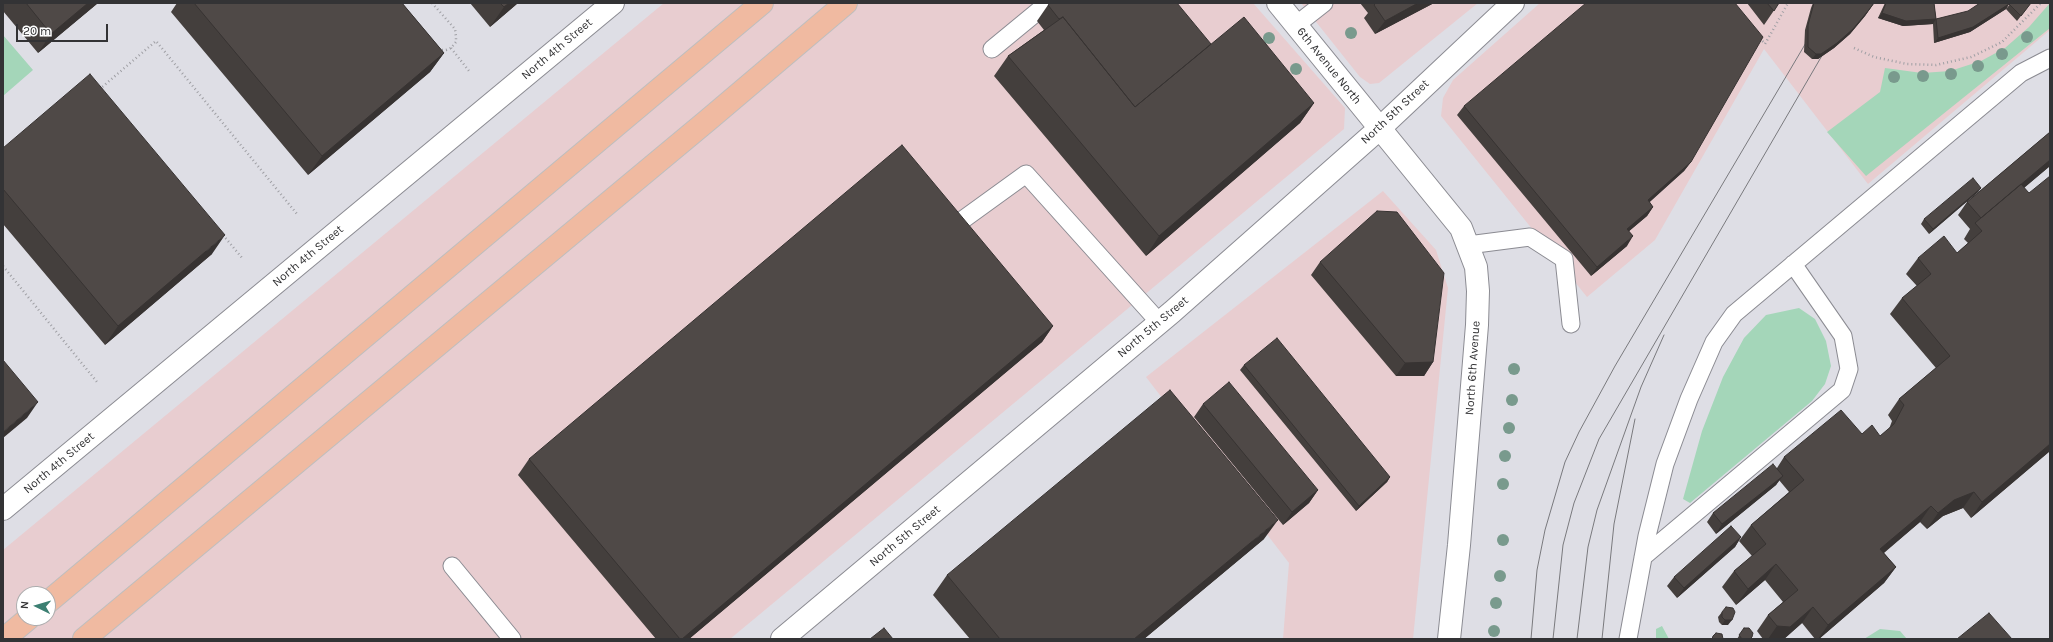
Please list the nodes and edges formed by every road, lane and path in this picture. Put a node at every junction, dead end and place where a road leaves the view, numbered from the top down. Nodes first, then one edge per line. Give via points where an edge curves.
1 (432, 3) edge
2 (613, 3) edge
3 (762, 3) edge
4 (846, 3) edge
5 (1048, 3) edge
6 (1278, 3) edge
7 (1324, 3) edge
8 (1513, 3) edge
9 (1788, 3) edge
10 (2041, 3) edge
11 (1296, 26) junction
12 (1754, 32) edge
13 (436, 47) edge
14 (451, 48) junction
15 (1854, 48) dead end
16 (992, 49) dead end
17 (2050, 58) edge
18 (469, 71) dead end
19 (106, 94) edge
20 (1379, 128) junction
21 (297, 214) dead end
22 (218, 229) edge
23 (950, 229) edge
24 (1468, 246) junction
25 (243, 259) dead end
26 (1793, 264) junction
27 (3, 266) edge
28 (1159, 322) junction
29 (1571, 324) dead end
30 (96, 382) dead end
31 (3, 509) edge
32 (1643, 557) junction
33 (452, 566) dead end
34 (56, 595) edge
35 (19, 626) edge
36 (4, 639) edge
37 (84, 639) edge
38 (512, 639) edge
39 (782, 639) edge
40 (1449, 639) edge
41 (1628, 639) edge

1 - 14 path via 455,29 456,42
2 - 31 street, North 4th Street
3 - 34 highway
4 - 37 highway via 696,131
5 - 16 lane
6 - 11 street, 6th Avenue North
7 - 11 lane
8 - 20 street, North 5th Street
9 - 12 path via 1765,44
10 - 15 path via 2002,42 1971,57 1936,65 1907,64 1874,57
11 - 20 street, 6th Avenue North
13 - 14 path via 446,50
14 - 18 path
17 - 26 lane via 2021,73
19 - 21 path via 101,88 156,41
20 - 24 street, North 6th Avenue via 1461,228
20 - 28 street, North 5th Street
22 - 25 path
23 - 28 lane via 1026,174
24 - 29 lane via 1530,238 1564,259
24 - 40 street, North 6th Avenue via 1476,267 1477,325 1460,545
26 - 32 lane via 1734,314 1714,342 1665,464
26 - 32 lane via 1843,336 1849,369 1842,390
27 - 30 path
28 - 39 street, North 5th Street
32 - 41 lane
33 - 38 lane
35 - 36 highway

